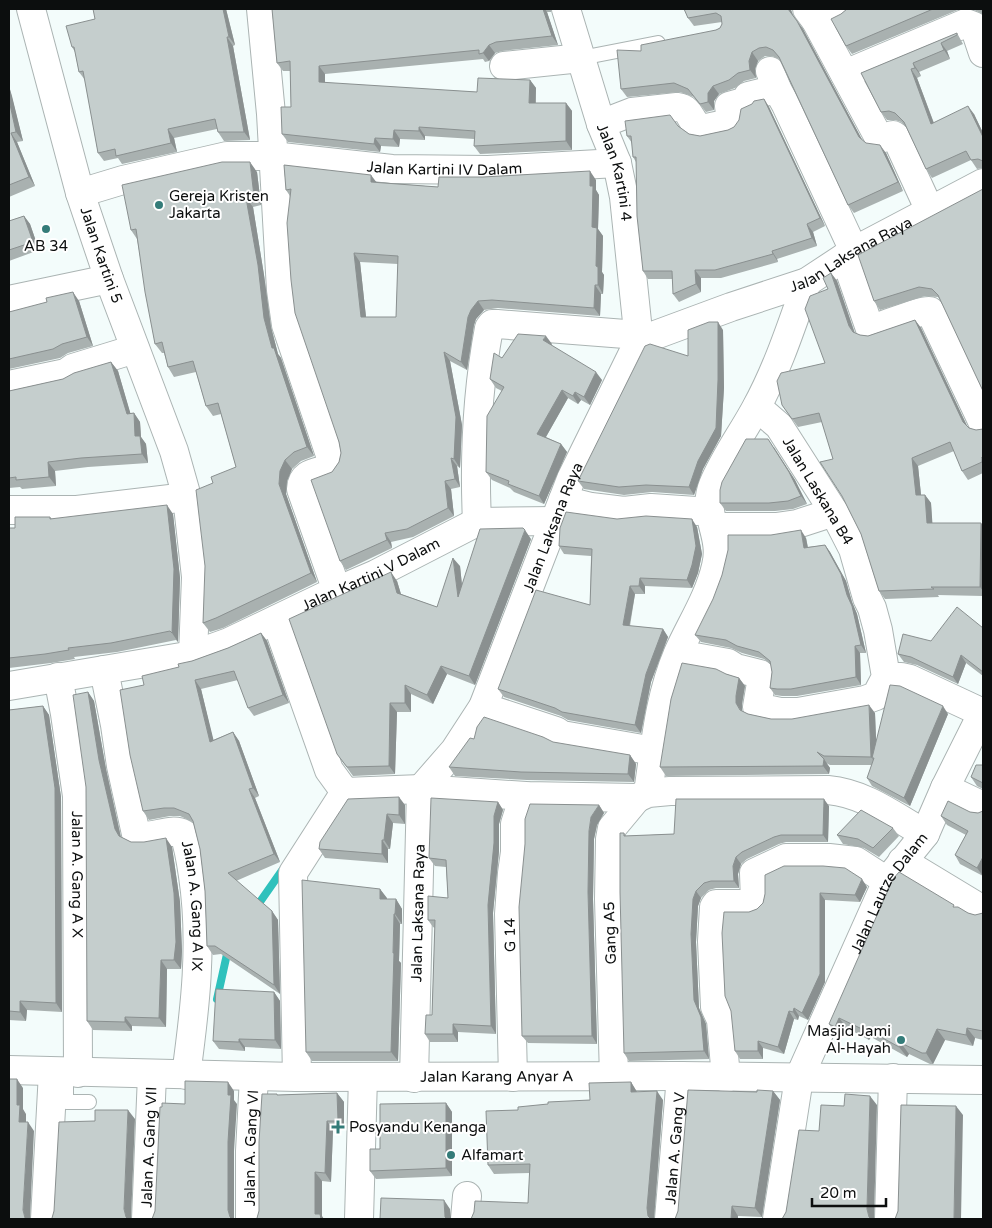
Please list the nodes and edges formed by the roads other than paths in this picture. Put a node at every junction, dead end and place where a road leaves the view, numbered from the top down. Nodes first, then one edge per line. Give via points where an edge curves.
1 (30, 9) edge
2 (261, 9) edge
3 (566, 9) edge
4 (840, 9) edge
5 (811, 15) edge
6 (675, 39) edge
7 (983, 53) edge
8 (581, 58) junction
9 (504, 66) dead end
10 (845, 74) junction
11 (601, 124) junction
12 (272, 156) junction
13 (617, 163) junction
14 (983, 183) edge
15 (80, 193) junction
16 (930, 211) junction
17 (850, 254) junction
18 (109, 278) junction
19 (807, 282) junction
20 (9, 300) edge
21 (639, 338) junction
22 (135, 349) junction
23 (9, 385) edge
24 (757, 407) junction
25 (983, 423) edge
26 (187, 497) junction
27 (9, 510) edge
28 (559, 511) junction
29 (834, 512) junction
30 (711, 518) junction
31 (477, 522) junction
32 (337, 591) junction
33 (276, 620) junction
34 (678, 654) junction
35 (193, 655) junction
36 (104, 670) junction
37 (58, 677) junction
38 (886, 678) junction
39 (9, 686) edge
40 (483, 707) junction
41 (983, 713) edge
42 (654, 750) junction
43 (945, 788) junction
44 (421, 789) junction
45 (345, 792) junction
46 (643, 795) junction
47 (526, 796) junction
48 (983, 806) edge
49 (925, 834) junction
50 (895, 871) junction
51 (983, 910) edge
52 (9, 1070) edge
53 (66, 1073) junction
54 (152, 1075) junction
55 (186, 1075) junction
56 (681, 1076) junction
57 (254, 1077) junction
58 (297, 1077) junction
59 (513, 1077) junction
60 (614, 1077) junction
61 (363, 1078) junction
62 (414, 1078) junction
63 (726, 1078) junction
64 (799, 1078) junction
65 (893, 1078) junction
66 (983, 1080) edge
67 (89, 1102) dead end
68 (45, 1219) edge
69 (146, 1219) edge
70 (250, 1219) edge
71 (359, 1219) edge
72 (669, 1219) edge
73 (777, 1219) edge
74 (889, 1219) edge

1 - 15 street, Jalan Kartini 5
2 - 12 street
3 - 8 street, Jalan Kartini 4
4 - 5 street
5 - 10 street
6 - 8 lane
7 - 10 street via 974,26 966,24
8 - 9 street
8 - 11 street, Jalan Kartini 4
10 - 16 street via 879,138 896,137
11 - 13 street, Jalan Kartini 4
11 - 17 street via 632,112 677,107 688,111 702,129 730,123 729,106 747,101 748,96 773,80
12 - 13 street, Jalan Kartini IV Dalam via 392,169 488,170
12 - 15 street, Jalan Kartini IV Dalam via 227,156
12 - 32 street via 286,325 331,463 328,469 306,476 301,489
13 - 21 street, Jalan Kartini 4 via 624,197
14 - 16 street, Jalan Laksana Raya
15 - 18 street, Jalan Kartini 5
16 - 17 street, Jalan Laksana Raya
17 - 19 street, Jalan Laksana Raya
17 - 25 street via 870,329 930,311
18 - 20 street
18 - 22 street, Jalan Kartini 5
19 - 21 street, Jalan Laksana Raya
19 - 24 street via 779,359
21 - 28 street, Jalan Laksana Raya via 571,479
21 - 31 street via 492,324 480,383 475,475
22 - 23 street via 66,373
22 - 26 street, Jalan Kartini 5 via 174,451
24 - 29 street, Jalan Laskana B4 via 780,426
24 - 30 street via 713,484
26 - 27 street via 77,510
26 - 35 street via 196,576
28 - 30 street, Jalan Kartini V Dalam via 651,508
28 - 31 street, Jalan Kartini V Dalam
28 - 40 street, Jalan Laksana Raya
29 - 30 street, Jalan Kartini V Dalam via 776,527
29 - 38 street, Jalan Laskana B4 via 852,549 872,608
30 - 34 street via 719,542 719,556 712,582
31 - 32 street, Jalan Kartini V Dalam
32 - 33 street, Jalan Kartini V Dalam
33 - 35 street, Jalan Kartini V Dalam
33 - 45 street via 330,770
34 - 38 street via 728,663 758,673 762,678 757,707 780,712 798,712 872,698
34 - 42 street via 658,715
35 - 36 street, Jalan Kartini V Dalam
36 - 37 street, Jalan Kartini V Dalam
36 - 55 street, Jalan A. Gang A IX via 136,834 180,832 184,834 188,847 196,896 198,962
37 - 39 street, Jalan Kartini V Dalam
37 - 53 street, Jalan A. Gang A X via 77,796
38 - 41 street via 910,679
40 - 42 street via 556,731 562,736
40 - 44 street, Jalan Laksana Raya via 455,750
41 - 43 street, Jalan Lautze Dalam
42 - 46 street
43 - 48 street
43 - 49 street, Jalan Lautze Dalam
44 - 45 street
44 - 47 street
44 - 62 street, Jalan Laksana Raya
45 - 58 street via 293,873
46 - 47 street
46 - 49 street via 680,791 839,791 867,800
46 - 60 street, Gang A5 via 612,828 610,839
47 - 59 street, G 14 via 515,824 509,914
49 - 50 street, Jalan Lautze Dalam
50 - 51 street
50 - 63 street via 856,861 786,858 754,873 754,904 714,906 715,1007 721,1020
50 - 64 street, Jalan Lautze Dalam
52 - 53 street, Jalan Karang Anyar A
53 - 54 street, Jalan Karang Anyar A
53 - 67 lane via 66,1102
53 - 68 street, Jalan A. Gang A X
54 - 55 street, Jalan Karang Anyar A
54 - 69 street, Jalan A. Gang VII
55 - 57 street, Jalan Karang Anyar A
56 - 60 street, Jalan Karang Anyar A
56 - 63 street, Jalan Karang Anyar A
56 - 72 street, Jalan A. Gang V
57 - 58 street, Jalan Karang Anyar A
57 - 70 street, Jalan A. Gang VI
58 - 61 street, Jalan Karang Anyar A
59 - 60 street, Jalan Karang Anyar A
59 - 62 street, Jalan Karang Anyar A
61 - 62 street, Jalan Karang Anyar A
61 - 71 street
63 - 64 street, Jalan Karang Anyar A
64 - 65 street, Jalan Karang Anyar A
64 - 73 street, Jalan Lautze Dalam
65 - 66 street, Jalan Karang Anyar A
65 - 74 street

